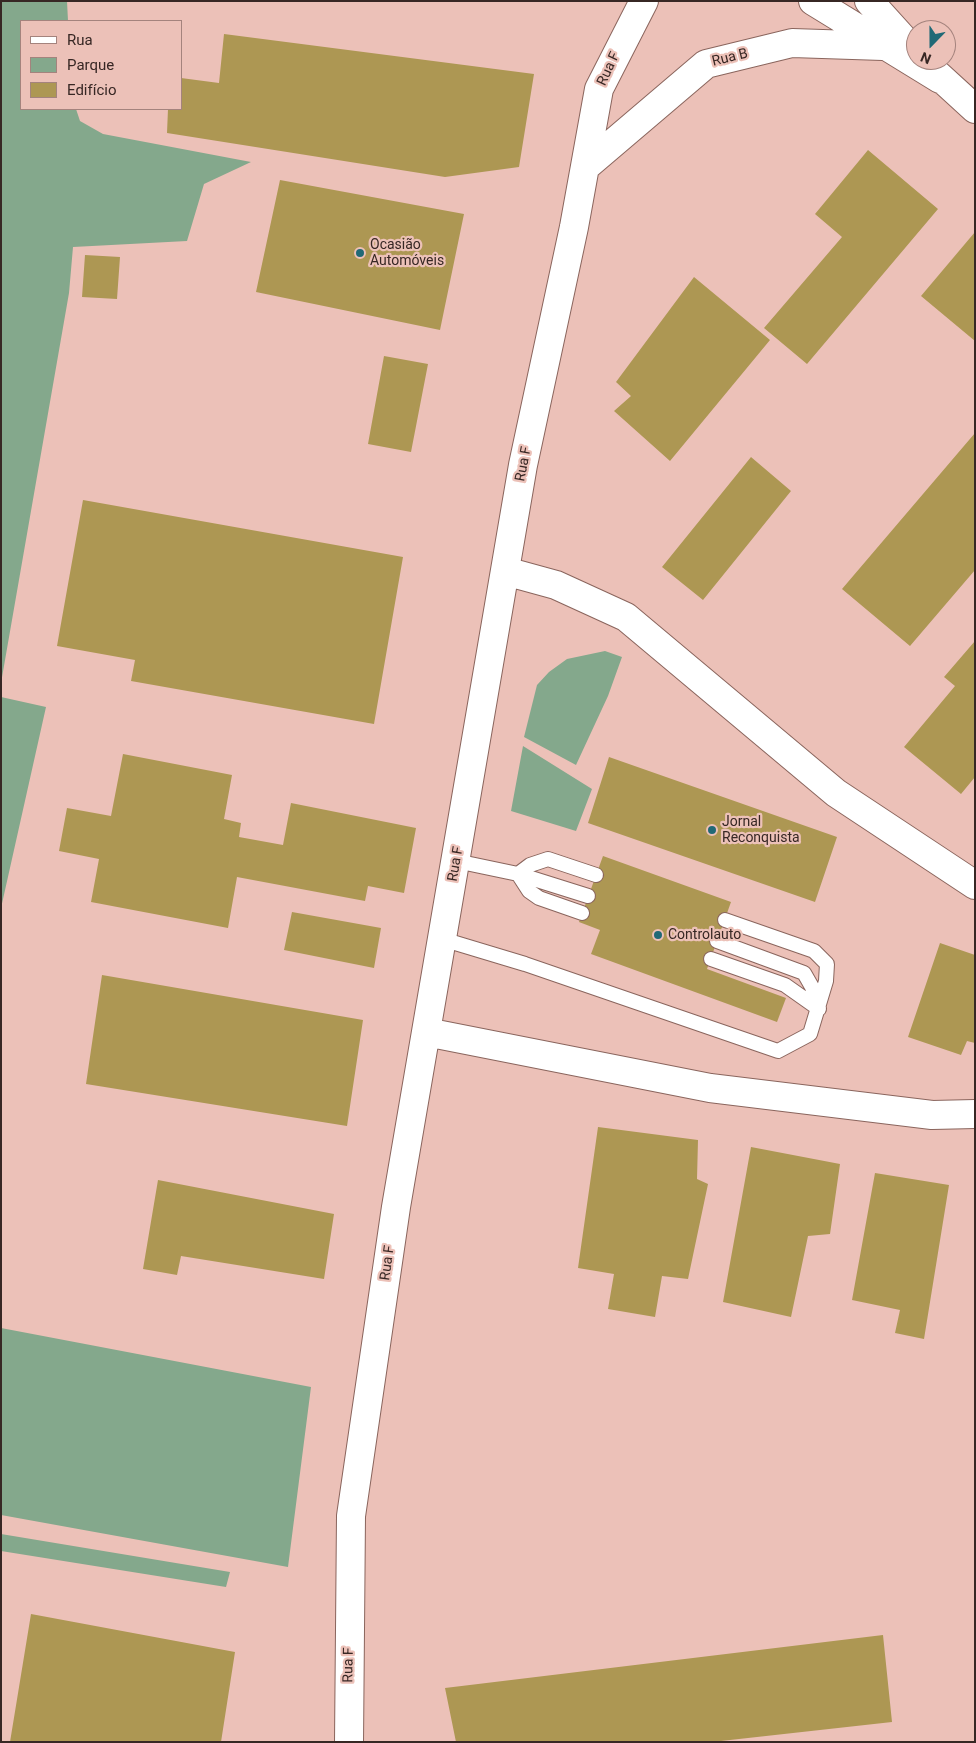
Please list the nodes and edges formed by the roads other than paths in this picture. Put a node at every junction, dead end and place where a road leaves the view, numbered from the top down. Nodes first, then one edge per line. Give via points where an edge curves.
1 (644, 1) edge
2 (813, 1) edge
3 (869, 1) edge
4 (906, 42) edge
5 (883, 46) junction
6 (906, 58) edge
7 (931, 70) edge
8 (975, 109) edge
9 (585, 167) junction
10 (505, 571) junction
11 (456, 861) junction
12 (518, 874) junction
13 (596, 875) dead end
14 (975, 886) edge
15 (588, 896) dead end
16 (582, 913) dead end
17 (724, 920) dead end
18 (442, 939) junction
19 (717, 941) dead end
20 (710, 958) dead end
21 (819, 1009) junction
22 (426, 1032) junction
23 (975, 1114) edge
24 (349, 1742) edge

1 - 9 street, Rua F via 599,90
2 - 5 street, Rua B
3 - 4 street
5 - 6 street, Rua B
5 - 9 street, Rua B via 792,42 706,64
7 - 8 street, Rua B
9 - 10 street, Rua F via 523,465
10 - 11 street, Rua F
10 - 14 street via 556,585 626,617 836,794
11 - 12 lane
11 - 18 street, Rua F
12 - 13 lane via 530,865 548,859
12 - 15 lane
12 - 16 lane via 529,891 539,898
17 - 21 lane via 814,951 827,964
18 - 21 lane via 778,1051 810,1034
18 - 22 street, Rua F
19 - 21 lane via 804,973
20 - 21 lane via 784,985
22 - 23 street via 710,1088 932,1115
22 - 24 street, Rua F via 396,1207 351,1516

